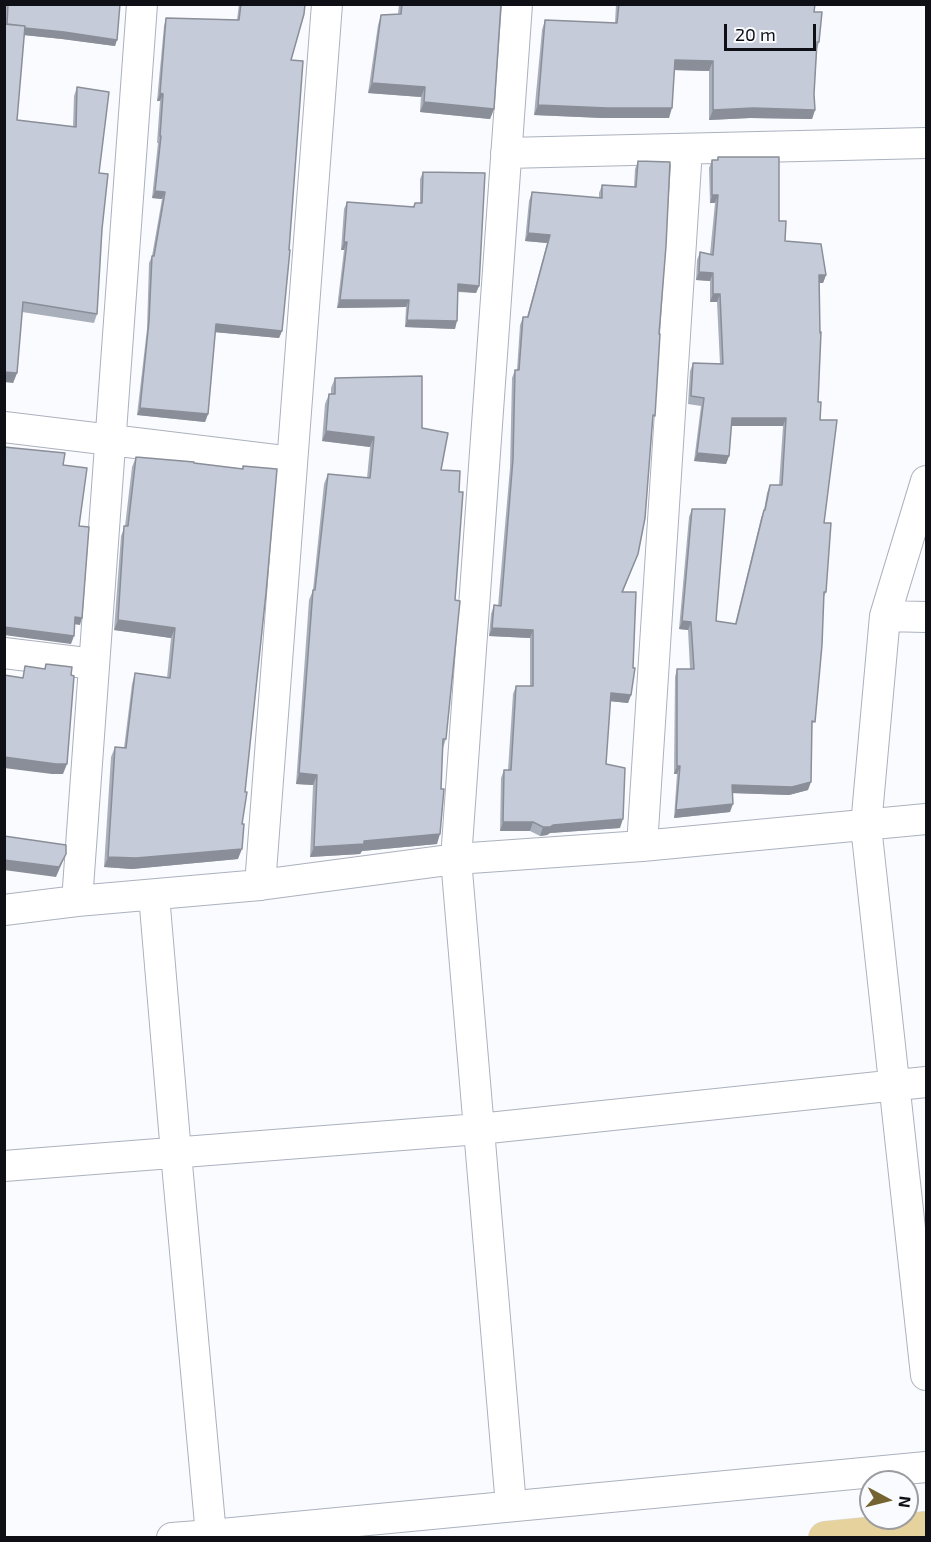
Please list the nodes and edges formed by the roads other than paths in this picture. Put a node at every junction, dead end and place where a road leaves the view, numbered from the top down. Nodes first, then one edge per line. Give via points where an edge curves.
1 (142, 4) edge
2 (327, 4) edge
3 (517, 4) edge
4 (927, 144) edge
5 (687, 149) junction
6 (507, 153) junction
7 (4, 427) edge
8 (110, 440) junction
9 (292, 462) junction
10 (927, 481) edge
11 (885, 616) junction
12 (927, 616) edge
13 (4, 653) edge
14 (94, 664) junction
15 (927, 819) edge
16 (867, 826) junction
17 (642, 846) junction
18 (456, 859) junction
19 (260, 885) junction
20 (154, 895) junction
21 (77, 901) junction
22 (4, 910) edge
23 (927, 1082) edge
24 (896, 1085) junction
25 (480, 1129) junction
26 (176, 1153) junction
27 (4, 1166) edge
28 (927, 1375) edge
29 (927, 1467) edge
30 (511, 1506) junction
31 (927, 1528) edge
32 (211, 1535) junction
33 (172, 1538) edge
34 (825, 1538) edge

1 - 8 street
2 - 9 street
3 - 6 street
4 - 5 street
5 - 6 street
5 - 17 street
6 - 18 street
7 - 8 street
8 - 9 street
8 - 14 street
9 - 19 street
10 - 11 street
11 - 12 street
11 - 16 street
13 - 14 street
14 - 21 street
15 - 16 street
16 - 17 street
16 - 24 street
17 - 18 street
18 - 19 street
18 - 25 street
19 - 20 street
20 - 21 street
20 - 26 street
21 - 22 street
23 - 24 street
24 - 25 street
24 - 28 street
25 - 26 street
25 - 30 street
26 - 27 street
26 - 32 street
29 - 30 street
30 - 32 street
31 - 34 highway
32 - 33 street

